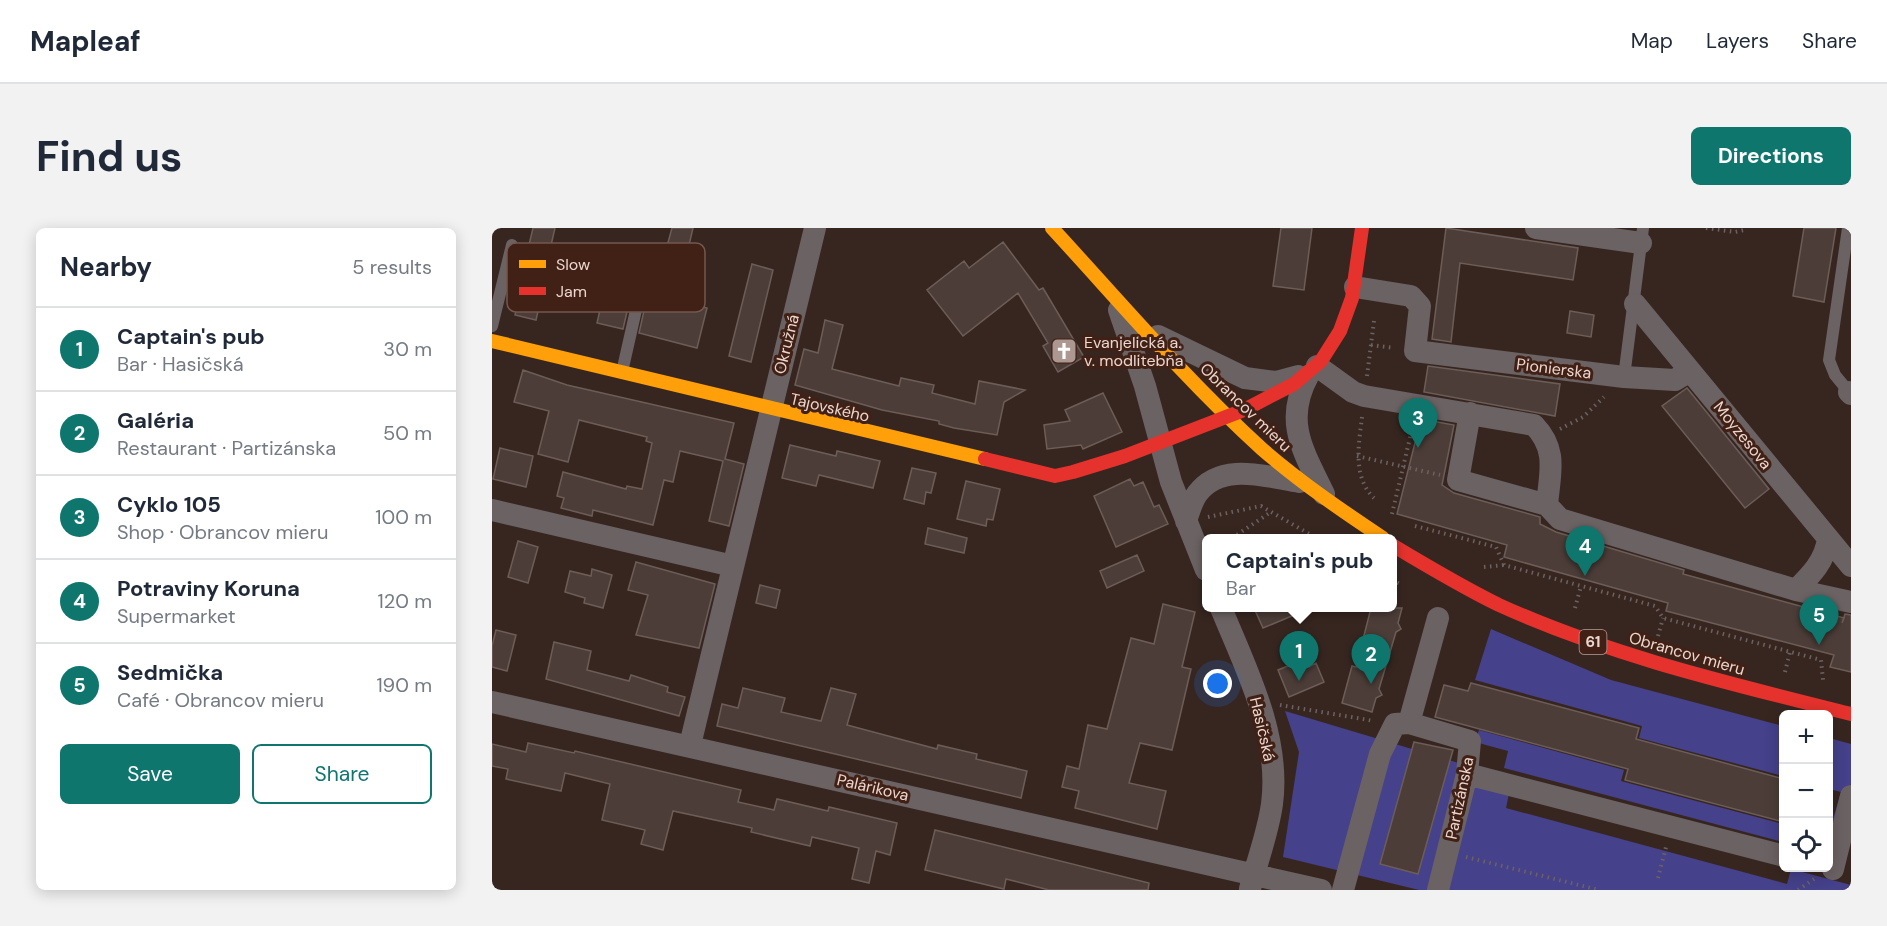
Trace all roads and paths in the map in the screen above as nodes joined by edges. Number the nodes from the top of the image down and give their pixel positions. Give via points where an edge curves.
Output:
1 (814, 228) edge
2 (1052, 228) edge
3 (1362, 228) edge
4 (1536, 228) edge
5 (1706, 228) edge
6 (1848, 228) edge
7 (1744, 230) dead end
8 (1642, 236) edge
9 (507, 265) edge
10 (1355, 287) junction
11 (1379, 290) junction
12 (1112, 293) junction
13 (1635, 304) junction
14 (636, 312) edge
15 (492, 326) edge
16 (1145, 328) junction
17 (492, 341) edge
18 (1314, 369) junction
19 (1690, 371) junction
20 (622, 373) junction
21 (1624, 377) junction
22 (1850, 393) edge
23 (1364, 396) junction
24 (1418, 404) junction
25 (770, 409) junction
26 (1470, 413) junction
27 (1229, 417) junction
28 (1546, 437) junction
29 (1159, 443) junction
30 (1357, 456) junction
31 (1404, 466) junction
32 (1435, 474) dead end
33 (1304, 483) junction
34 (1375, 499) dead end
35 (1327, 501) junction
36 (1547, 505) junction
37 (1383, 507) dead end
38 (492, 510) edge
39 (1271, 512) junction
40 (1391, 514) junction
41 (1398, 519) dead end
42 (1186, 521) junction
43 (1210, 528) dead end
44 (1238, 534) edge
45 (1309, 534) edge
46 (1377, 534) edge
47 (1425, 537) dead end
48 (1828, 539) junction
49 (1397, 547) edge
50 (1202, 560) edge
51 (1504, 564) junction
52 (733, 566) junction
53 (1851, 566) edge
54 (1486, 573) dead end
55 (1581, 586) junction
56 (1796, 590) junction
57 (1851, 602) edge
58 (1564, 604) dead end
59 (1575, 608) junction
60 (1223, 612) edge
61 (1584, 612) dead end
62 (1438, 618) dead end
63 (1663, 618) junction
64 (1647, 633) dead end
65 (1658, 636) junction
66 (1670, 639) dead end
67 (1790, 652) junction
68 (1773, 669) dead end
69 (1785, 672) junction
70 (1794, 675) dead end
71 (1814, 680) dead end
72 (1823, 683) junction
73 (1833, 685) dead end
74 (492, 702) edge
75 (1274, 704) dead end
76 (1851, 714) edge
77 (1402, 724) junction
78 (690, 745) junction
79 (1467, 774) junction
80 (1851, 796) edge
81 (1671, 827) junction
82 (1447, 852) junction
83 (1779, 855) edge
84 (1837, 870) edge
85 (1658, 878) dead end
86 (1252, 883) edge
87 (1321, 890) edge
88 (1343, 890) edge
89 (1438, 890) edge
90 (1599, 890) edge

1 - 25 street, Okružná
2 - 12 street, Obrancov mieru
3 - 10 street
4 - 8 street
5 - 7 path
6 - 22 lane via 1829,360
8 - 13 lane
9 - 15 lane
10 - 11 street
10 - 18 street via 1344,324
11 - 21 street, Pionierska via 1411,296 1420,306 1415,351
11 - 23 path
12 - 16 street, Obrancov mieru
12 - 29 street via 1145,386
13 - 19 street, Moyzesova
13 - 21 lane
14 - 20 lane
16 - 18 street via 1245,378 1276,382
16 - 27 street, Obrancov mieru
17 - 20 street, Tajovského
18 - 23 street
18 - 27 street via 1266,400
18 - 35 street via 1299,393 1295,418 1301,445
19 - 21 street, Pionierska via 1675,380
19 - 48 street, Moyzesova
20 - 25 street, Tajovského
21 - 28 path via 1583,417
23 - 24 street
23 - 30 path
24 - 26 street
24 - 31 path
25 - 29 street, Tajovského via 1055,476 1089,470
25 - 52 street, Okružná
26 - 28 street via 1534,424
26 - 36 street via 1458,480
27 - 29 street, Tajovského
27 - 33 street, Obrancov mieru
28 - 36 street via 1551,449
29 - 42 street
30 - 31 path
30 - 34 path via 1367,492
31 - 32 path
31 - 40 path
33 - 35 street, Obrancov mieru
33 - 42 street via 1228,474 1211,480 1196,494
35 - 46 street, Obrancov mieru
36 - 56 street via 1560,519
37 - 40 path
38 - 52 street
39 - 43 path via 1261,506 1206,518
39 - 44 path
39 - 45 path
40 - 41 path
42 - 50 street
47 - 51 path via 1405,524 1496,547
48 - 53 street, Moyzesova
48 - 56 street via 1815,570
49 - 76 street, Obrancov mieru / 61 via 1436,574 1534,621 1686,671
51 - 54 path via 1475,568
51 - 55 path
52 - 78 street, Okružná
55 - 59 path
55 - 63 path via 1655,606
56 - 57 street
58 - 59 path
59 - 61 path
60 - 86 street, Hasičská via 1260,705 1273,759 1272,804
62 - 77 street
63 - 65 path
63 - 67 path
64 - 65 path
65 - 66 path
67 - 69 path
67 - 72 path via 1821,660
68 - 69 path
69 - 70 path
71 - 72 path
72 - 73 path
74 - 78 street, Palárikova
75 - 77 path
77 - 79 street, Partizánska via 1470,741
77 - 88 street via 1380,754
78 - 86 street, Palárikova
79 - 81 street
79 - 82 street, Partizánska
80 - 84 street
81 - 83 street
81 - 85 path
82 - 89 street, Partizánska
82 - 90 path
86 - 87 street

